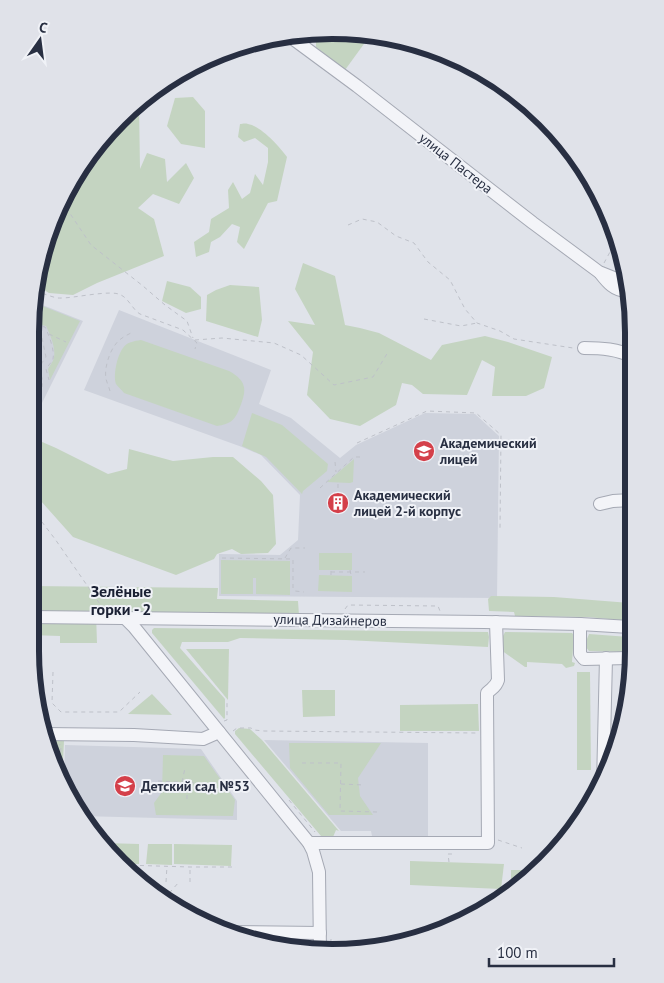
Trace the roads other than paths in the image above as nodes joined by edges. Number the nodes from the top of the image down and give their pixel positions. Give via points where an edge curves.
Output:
1 (296, 41) edge
2 (599, 272) junction
3 (621, 281) edge
4 (622, 290) edge
5 (584, 348) road end
6 (625, 353) edge
7 (625, 500) edge
8 (600, 504) dead end
9 (115, 612) junction
10 (39, 616) edge
11 (496, 622) junction
12 (580, 624) junction
13 (625, 627) edge
14 (606, 658) junction
15 (625, 658) edge
16 (221, 727) junction
17 (51, 734) edge
18 (604, 762) edge
19 (311, 847) junction
20 (251, 933) edge
21 (320, 934) junction
22 (320, 944) edge

1 - 2 street, улица Пастера
2 - 3 street, улица Пастера
2 - 4 street via 609,285
5 - 6 street
7 - 8 street
9 - 10 street, улица Дизайнеров
9 - 11 street, улица Дизайнеров
9 - 16 street via 134,627
11 - 12 street, улица Дизайнеров
11 - 19 street via 498,680 487,693 488,843
12 - 13 street, улица Дизайнеров
12 - 14 street via 580,654 584,658
14 - 15 street
14 - 18 street
16 - 17 street via 203,739
16 - 19 street
19 - 21 street via 319,872
20 - 21 street
21 - 22 street

